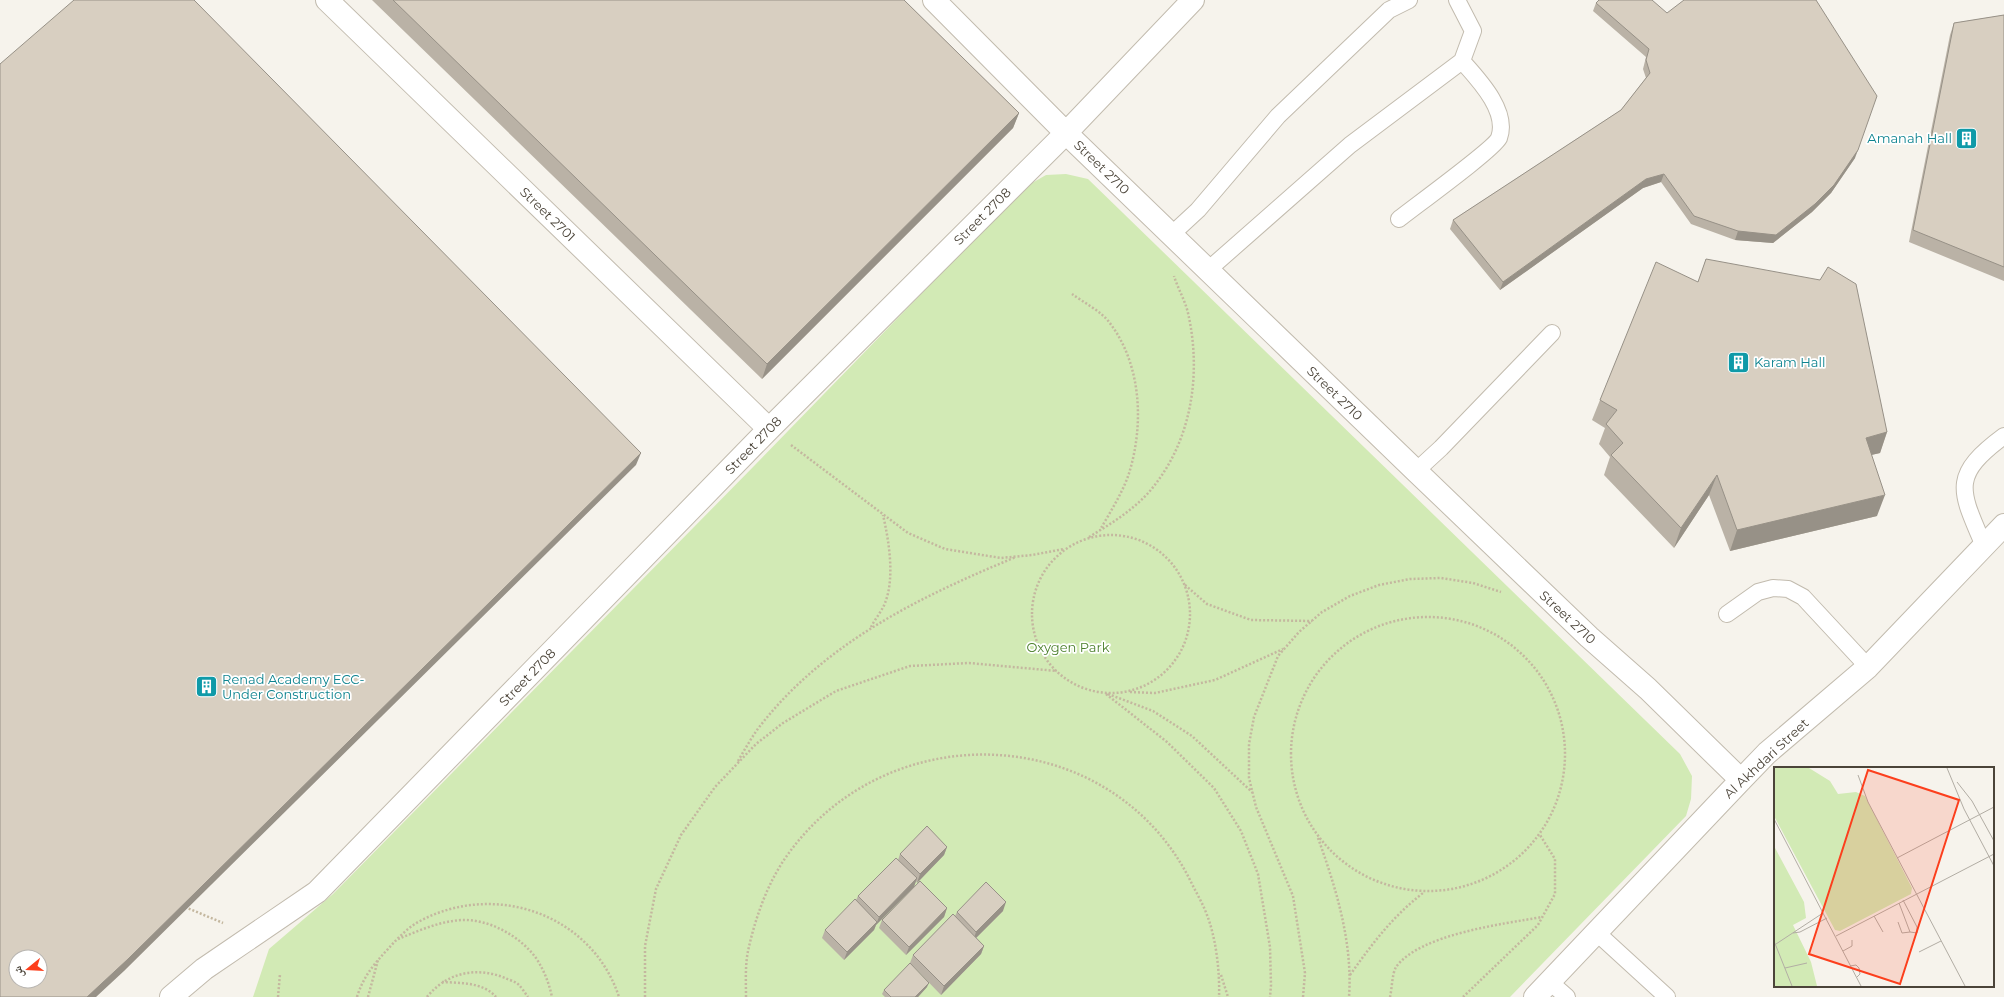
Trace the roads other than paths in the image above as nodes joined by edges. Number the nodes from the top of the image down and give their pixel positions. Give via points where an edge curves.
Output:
1 (327, 0) edge
2 (934, 0) edge
3 (1193, 0) edge
4 (1409, 0) edge
5 (1457, 0) edge
6 (1462, 61) junction
7 (1066, 132) junction
8 (1399, 219) dead end
9 (1171, 235) junction
10 (1208, 270) junction
11 (1552, 333) dead end
12 (769, 429) junction
13 (2004, 436) edge
14 (1416, 472) junction
15 (2004, 526) edge
16 (1984, 546) junction
17 (1727, 614) dead end
18 (1868, 667) junction
19 (1741, 780) junction
20 (1596, 932) junction
21 (1543, 990) edge
22 (171, 997) edge
23 (1567, 997) edge
24 (1667, 997) edge

1 - 12 street, Street 2701
2 - 7 street, Street 2710
3 - 7 street, Street 2708
4 - 9 lane via 1389,10 1278,116 1198,210
5 - 6 lane via 1473,32
6 - 8 lane via 1485,87 1498,112 1501,124 1499,139
6 - 10 lane via 1350,145
7 - 9 street, Street 2710
7 - 12 street, Street 2708
9 - 10 street, Street 2710
10 - 14 street, Street 2710
11 - 14 lane
12 - 22 street, Street 2708 via 316,892 204,969
13 - 16 lane via 1985,450 1968,472 1964,488 1966,504
14 - 19 street, Street 2710
15 - 16 street, Al Akhdari Street
16 - 18 street, Al Akhdari Street
17 - 18 lane via 1758,592 1774,588 1788,589 1803,597
18 - 19 street, Al Akhdari Street via 1768,753
19 - 20 street, Al Akhdari Street
20 - 21 street, Al Akhdari Street
20 - 24 lane
21 - 23 lane

